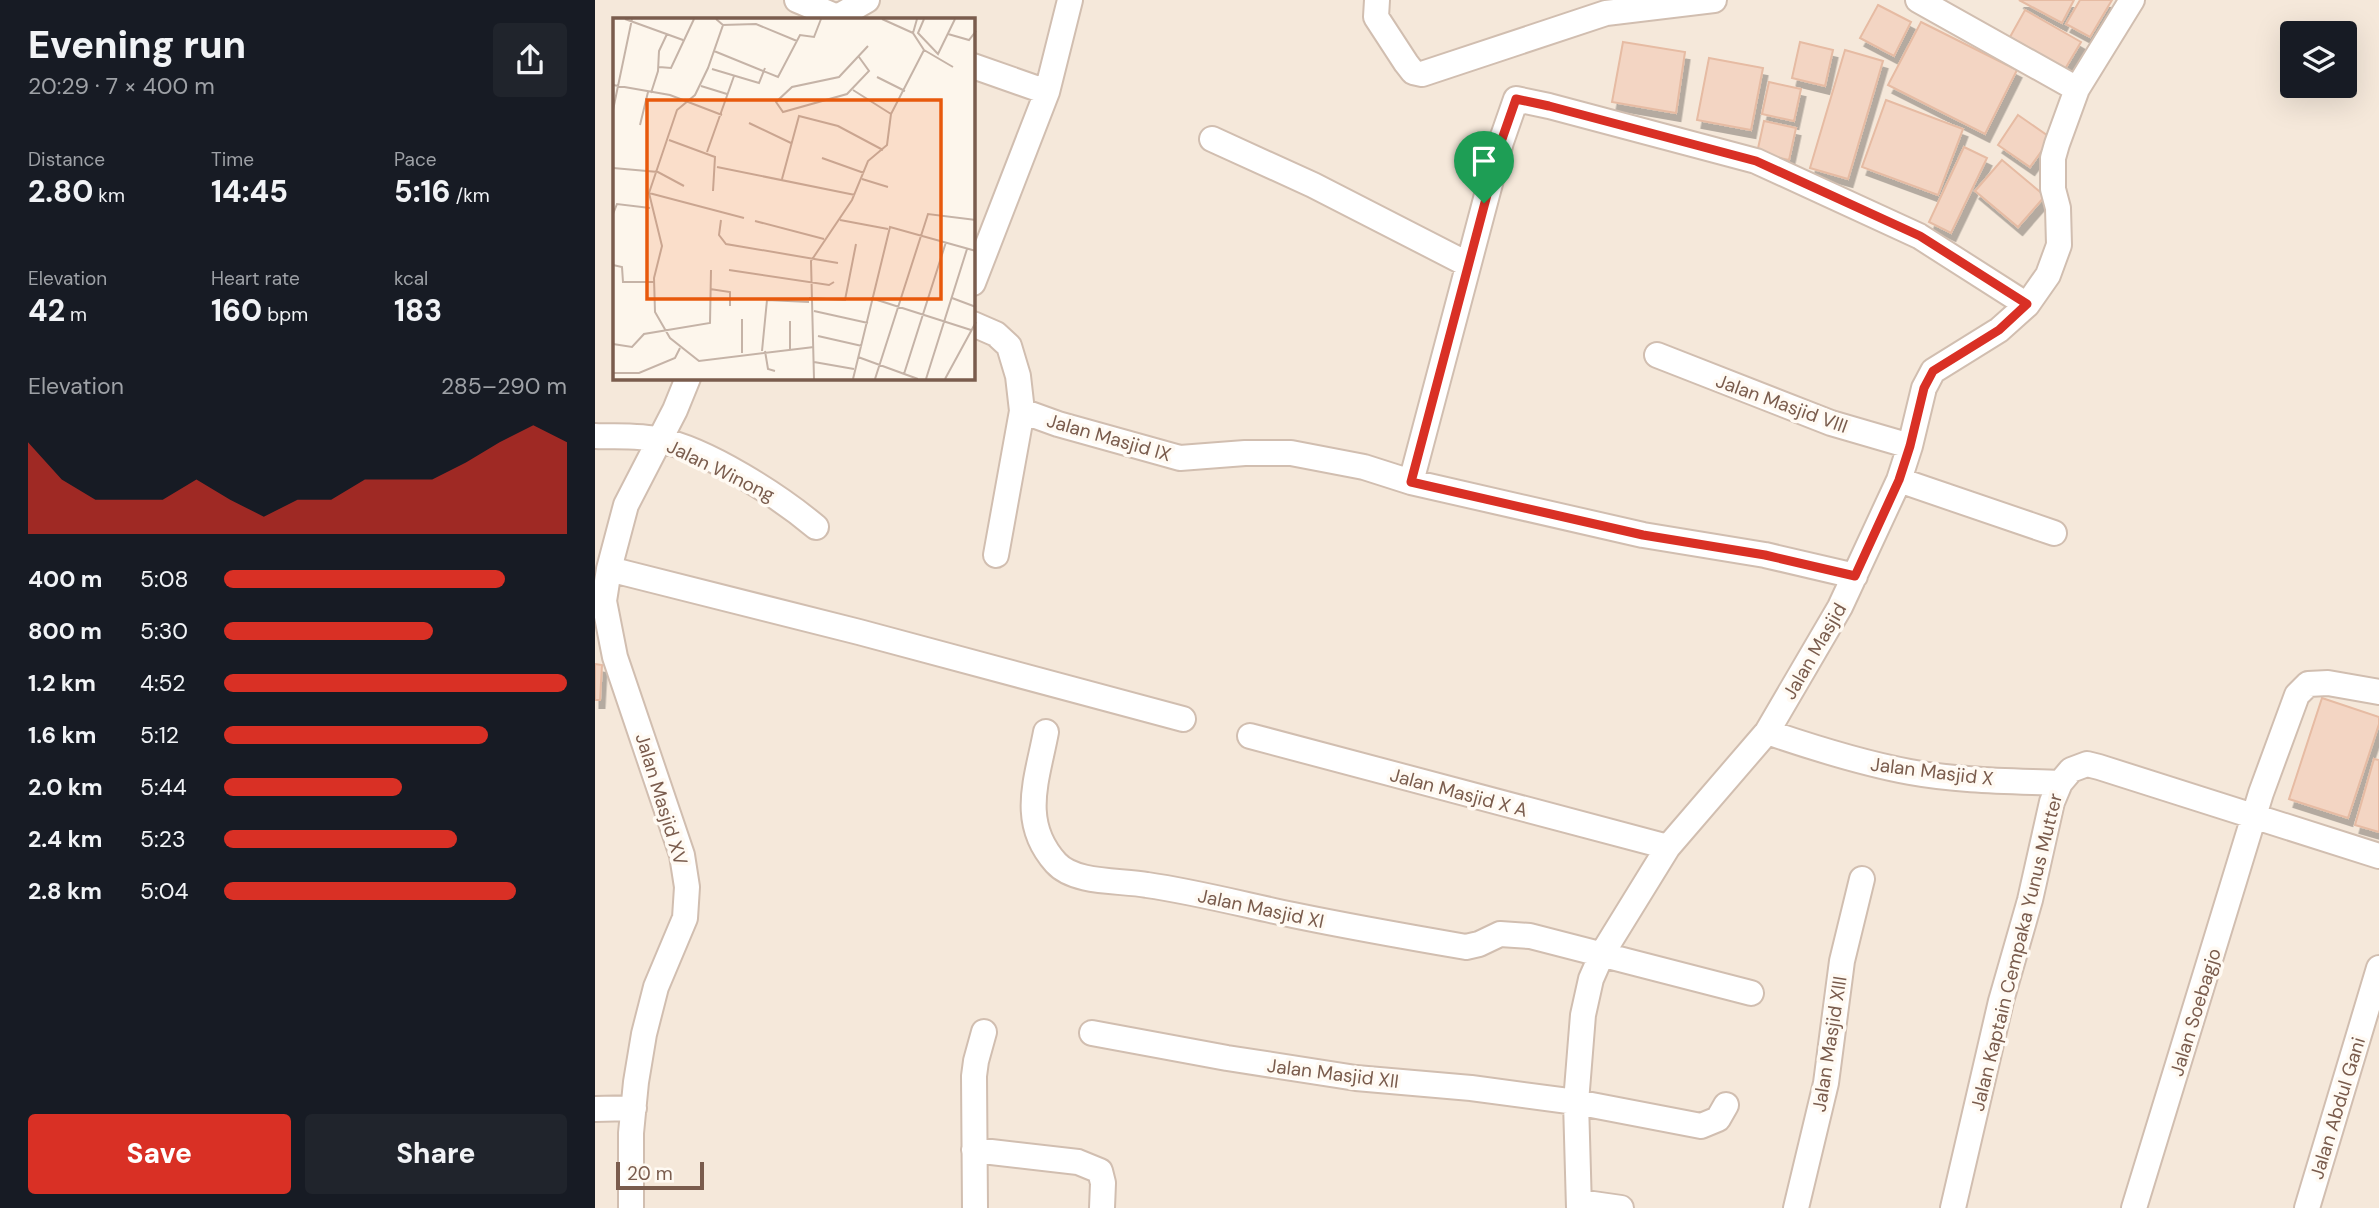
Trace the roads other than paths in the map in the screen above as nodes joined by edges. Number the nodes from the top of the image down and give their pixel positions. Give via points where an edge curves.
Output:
1 (797, 0) edge
2 (867, 0) edge
3 (1070, 0) edge
4 (1377, 0) edge
5 (1714, 0) edge
6 (1918, 0) edge
7 (2133, 0) edge
8 (1604, 6) edge
9 (836, 18) edge
10 (840, 18) edge
11 (975, 67) edge
12 (2077, 89) junction
13 (1047, 92) junction
14 (1212, 139) dead end
15 (1467, 264) junction
16 (975, 278) edge
17 (2027, 304) junction
18 (975, 325) edge
19 (1657, 355) dead end
20 (687, 380) edge
21 (1022, 411) junction
22 (595, 436) edge
23 (660, 440) junction
24 (1910, 446) junction
25 (1899, 480) junction
26 (1411, 482) junction
27 (816, 527) dead end
28 (2054, 533) dead end
29 (996, 555) dead end
30 (609, 569) junction
31 (1855, 576) junction
32 (605, 657) edge
33 (2379, 692) edge
34 (1183, 719) dead end
35 (1046, 732) dead end
36 (1767, 732) junction
37 (1250, 736) dead end
38 (2060, 783) junction
39 (2255, 815) junction
40 (1668, 847) junction
41 (2379, 856) edge
42 (1862, 879) dead end
43 (1602, 954) junction
44 (2379, 968) edge
45 (1751, 993) dead end
46 (984, 1032) dead end
47 (1092, 1034) dead end
48 (1576, 1102) junction
49 (1726, 1105) dead end
50 (634, 1108) junction
51 (595, 1109) edge
52 (974, 1150) junction
53 (1579, 1205) edge
54 (1959, 1206) edge
55 (631, 1208) edge
56 (975, 1208) edge
57 (1102, 1208) edge
58 (1621, 1208) edge
59 (1796, 1208) edge
60 (2134, 1208) edge
61 (2307, 1208) edge

1 - 9 street
2 - 10 street
3 - 13 street
4 - 8 street via 1376,17 1413,72 1422,74
5 - 8 street
6 - 12 street
7 - 12 street, Jalan Masjid
11 - 13 street
12 - 17 street, Jalan Masjid via 2053,158 2059,245 2048,275
13 - 16 street
14 - 15 street
15 - 17 street via 1516,99 1756,161 1920,236
15 - 26 street
17 - 24 street, Jalan Masjid via 1999,330 1933,371 1924,388
18 - 21 street via 1009,346
19 - 24 street, Jalan Masjid VIII via 1831,423
20 - 23 street, Jalan Winong
21 - 26 street, Jalan Masjid IX via 1180,458 1291,453 1364,467
21 - 29 street
22 - 23 street, Jalan Winong
23 - 27 street, Jalan Winong via 734,472 789,504
23 - 30 street, Jalan Masjid XV via 626,505
24 - 25 street, Jalan Masjid
25 - 28 street
25 - 31 street, Jalan Masjid
26 - 31 street, Jalan Masjid IX via 1643,535 1765,555
30 - 32 street, Jalan Masjid XV via 604,601
30 - 34 street
31 - 36 street, Jalan Masjid
32 - 50 street, Jalan Masjid XV via 682,856 687,887 685,918 656,987 644,1034
33 - 39 street, Jalan Soebagjo via 2308,684 2297,695
35 - 43 street, Jalan Masjid XI via 1033,822 1056,863 1071,874 1466,947 1507,934
36 - 38 street, Jalan Masjid X via 1863,763 1913,773
36 - 40 street, Jalan Masjid
37 - 40 street, Jalan Masjid X A
38 - 39 street, Jalan Kaptain Cempaka Yunus Mutter via 2071,770 2087,764
38 - 54 street, Jalan Kaptain Cempaka Yunus Mutter via 2001,1001
39 - 41 street, Jalan Kaptain Cempaka Yunus Mutter
39 - 60 street, Jalan Soebagjo
40 - 43 street, Jalan Masjid
42 - 59 street, Jalan Masjid XIII via 1842,961 1826,1083
43 - 45 street, Jalan Masjid XI
43 - 48 street, Jalan Masjid via 1583,1016
44 - 61 street, Jalan Abdul Gani
46 - 52 street via 975,1061
47 - 48 street, Jalan Masjid XII via 1356,1078
48 - 49 street, Jalan Masjid XII via 1700,1126 1718,1119
48 - 53 street, Jalan Masjid
50 - 51 street
50 - 55 street, Jalan Masjid XV
52 - 56 street
52 - 57 street via 1090,1166 1100,1171
53 - 58 street

